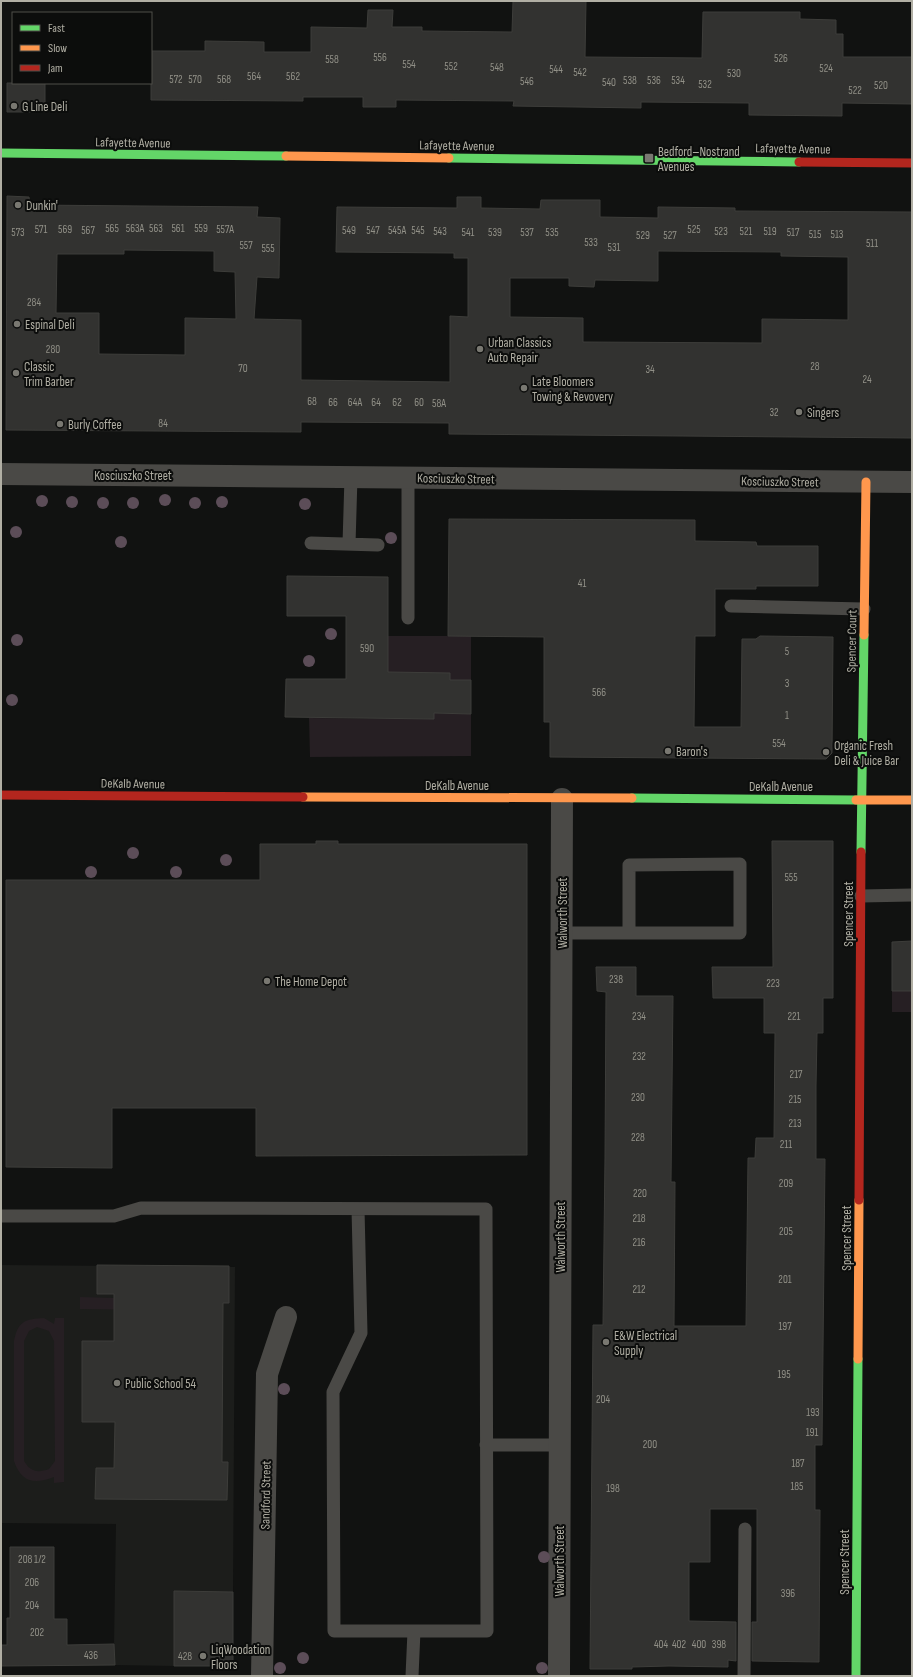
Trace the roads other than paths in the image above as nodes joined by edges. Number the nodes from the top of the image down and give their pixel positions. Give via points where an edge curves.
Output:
1 (1, 154) edge
2 (912, 163) edge
3 (1, 474) edge
4 (351, 477) junction
5 (408, 478) junction
6 (866, 482) junction
7 (912, 482) edge
8 (312, 543) dead end
9 (349, 544) junction
10 (378, 546) dead end
11 (731, 606) dead end
12 (864, 609) junction
13 (408, 618) dead end
14 (1, 795) edge
15 (562, 798) junction
16 (861, 800) junction
17 (912, 800) edge
18 (912, 895) edge
19 (861, 896) junction
20 (561, 933) junction
21 (629, 933) junction
22 (358, 1209) junction
23 (1, 1216) edge
24 (286, 1317) dead end
25 (486, 1445) junction
26 (560, 1445) junction
27 (745, 1529) dead end
28 (414, 1631) junction
29 (262, 1676) edge
30 (412, 1676) edge
31 (559, 1676) edge
32 (744, 1676) edge
33 (856, 1676) edge

1 - 2 main road, Lafayette Avenue
3 - 4 street, Kosciuszko Street
4 - 5 street, Kosciuszko Street
4 - 9 lane
5 - 6 street, Kosciuszko Street
5 - 13 lane
6 - 7 street, Kosciuszko Street
6 - 12 main road, Spencer Court
8 - 9 lane
9 - 10 lane
11 - 12 lane
12 - 16 main road, Spencer Court
14 - 15 main road, DeKalb Avenue
15 - 16 main road, DeKalb Avenue
15 - 20 street, Walworth Street
16 - 17 main road, DeKalb Avenue
16 - 19 main road, Spencer Street
18 - 19 lane
19 - 33 main road, Spencer Street
20 - 21 lane
20 - 26 street, Walworth Street
21 - 21 lane via 740,933 740,864 629,865
22 - 23 lane via 141,1208 114,1216
22 - 25 lane via 486,1209
22 - 28 lane via 361,1333 333,1392 334,1631
24 - 29 street, Sandford Street via 267,1374
25 - 26 lane
25 - 28 lane via 487,1631
26 - 31 street, Walworth Street
27 - 32 lane
28 - 30 lane

